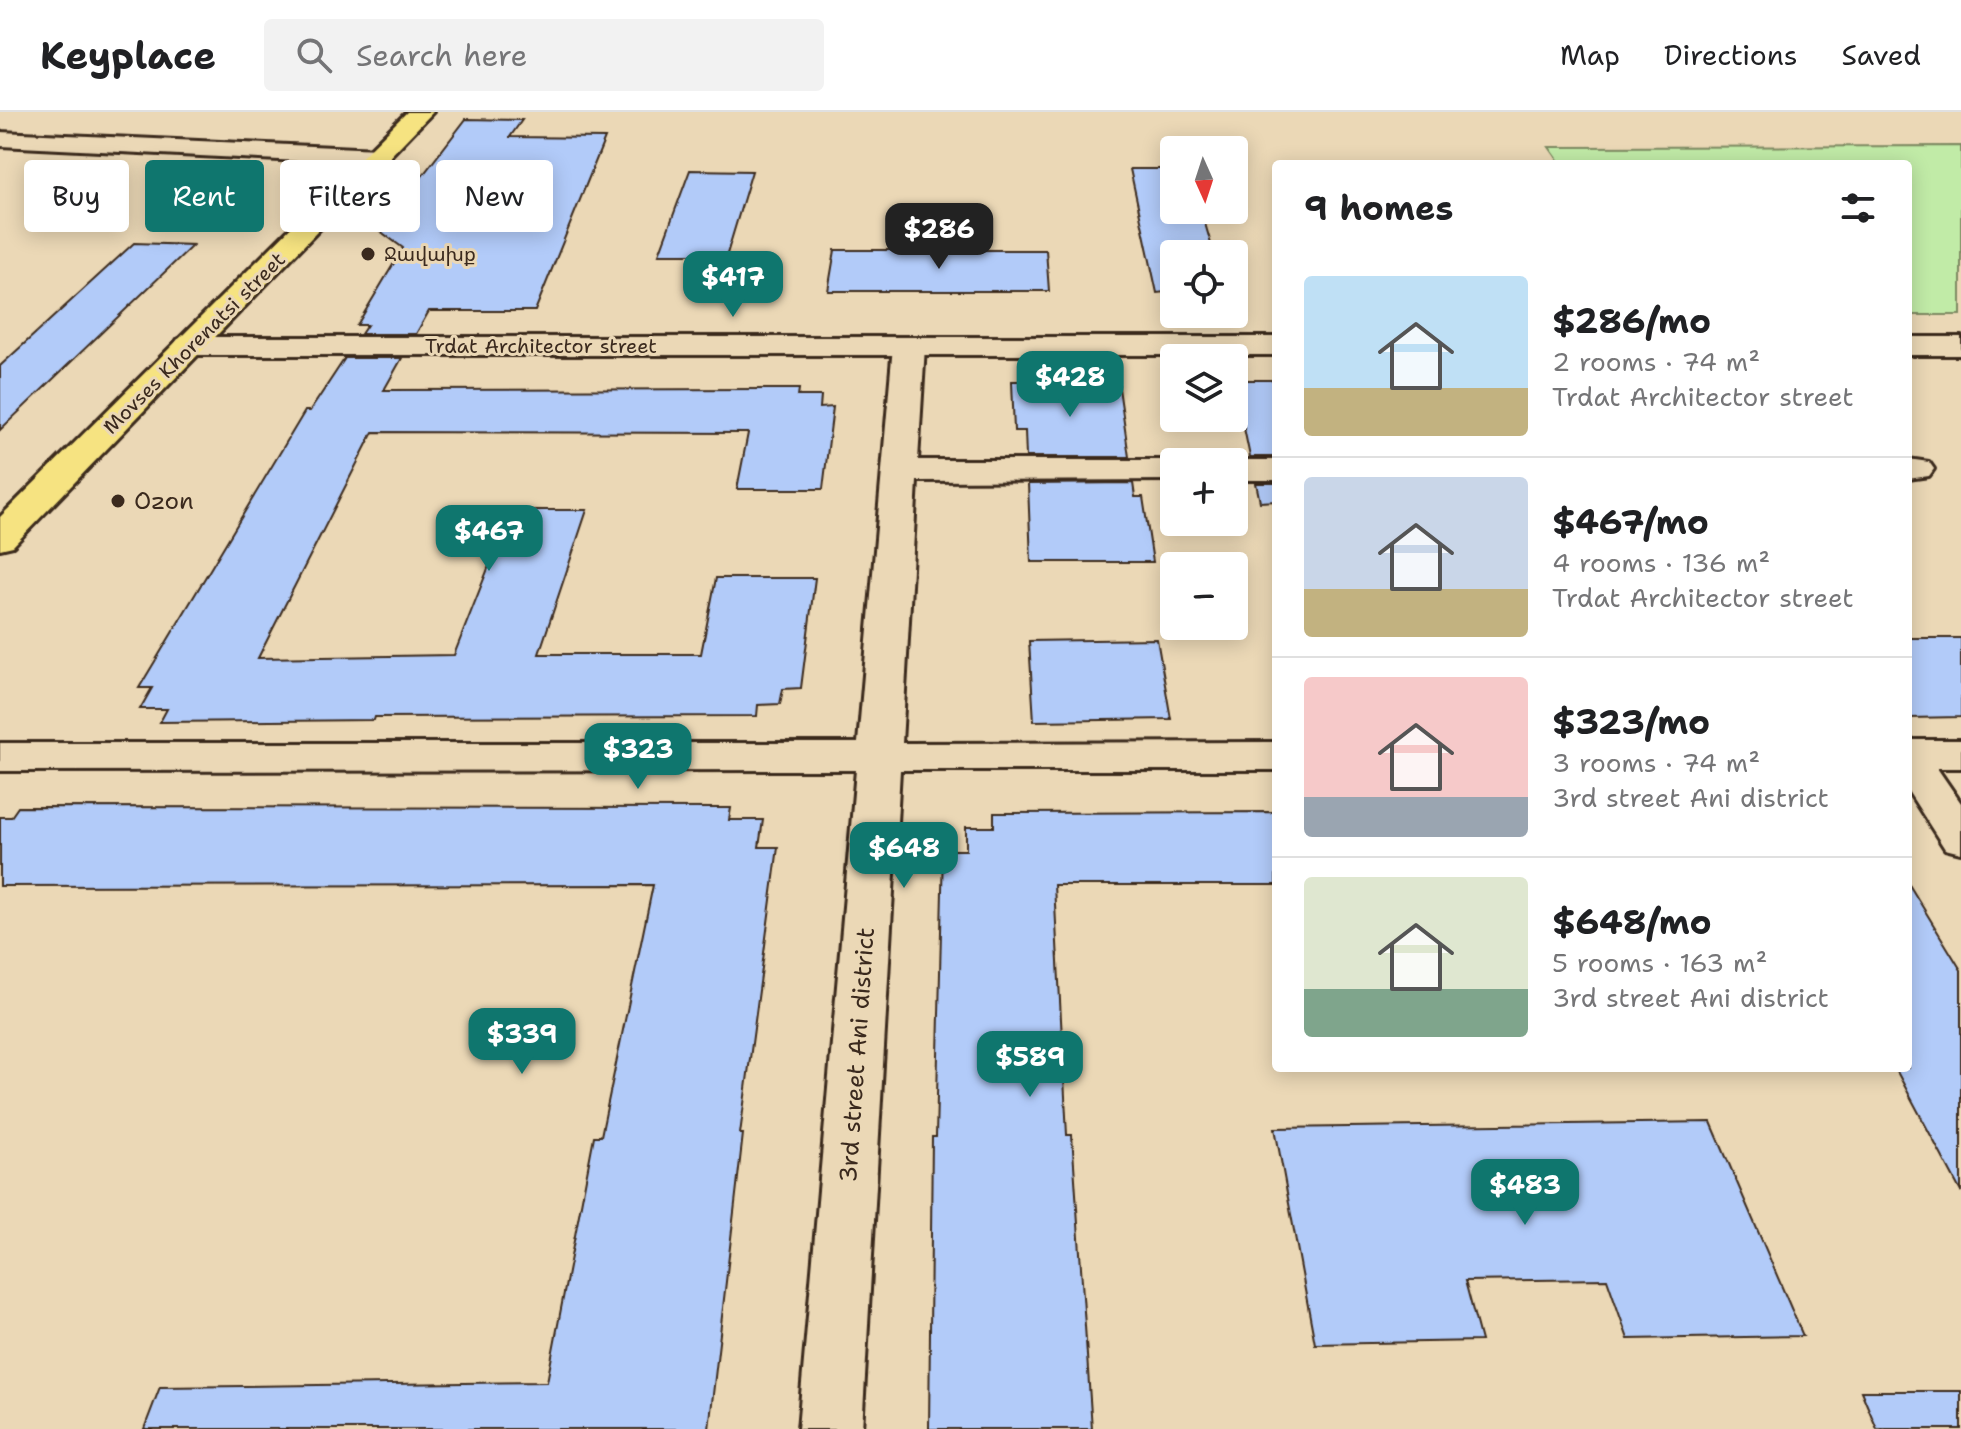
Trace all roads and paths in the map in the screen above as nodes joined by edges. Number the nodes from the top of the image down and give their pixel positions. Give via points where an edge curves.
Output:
1 (421, 112) edge
2 (0, 139) edge
3 (378, 157) junction
4 (189, 346) junction
5 (909, 346) junction
6 (1272, 346) edge
7 (1912, 346) edge
8 (1961, 346) edge
9 (1160, 470) edge
10 (1248, 470) edge
11 (1272, 470) edge
12 (899, 471) junction
13 (0, 538) edge
14 (1961, 754) edge
15 (1912, 755) edge
16 (1272, 756) edge
17 (0, 757) edge
18 (877, 758) junction
19 (1912, 761) edge
20 (1961, 838) edge
21 (830, 1429) edge

1 - 3 highway, Movses Khorenatsi street
2 - 3 street
3 - 4 highway, Movses Khorenatsi street
4 - 5 street, Trdat Architector street
4 - 13 highway, Movses Khorenatsi street
5 - 6 street, Trdat Architector street
5 - 12 street, 3rd street Ani district
7 - 8 street
9 - 12 street
10 - 11 street
12 - 18 street, 3rd street Ani district
14 - 15 street
16 - 18 street
17 - 18 street
18 - 21 street, 3rd street Ani district
19 - 20 street

